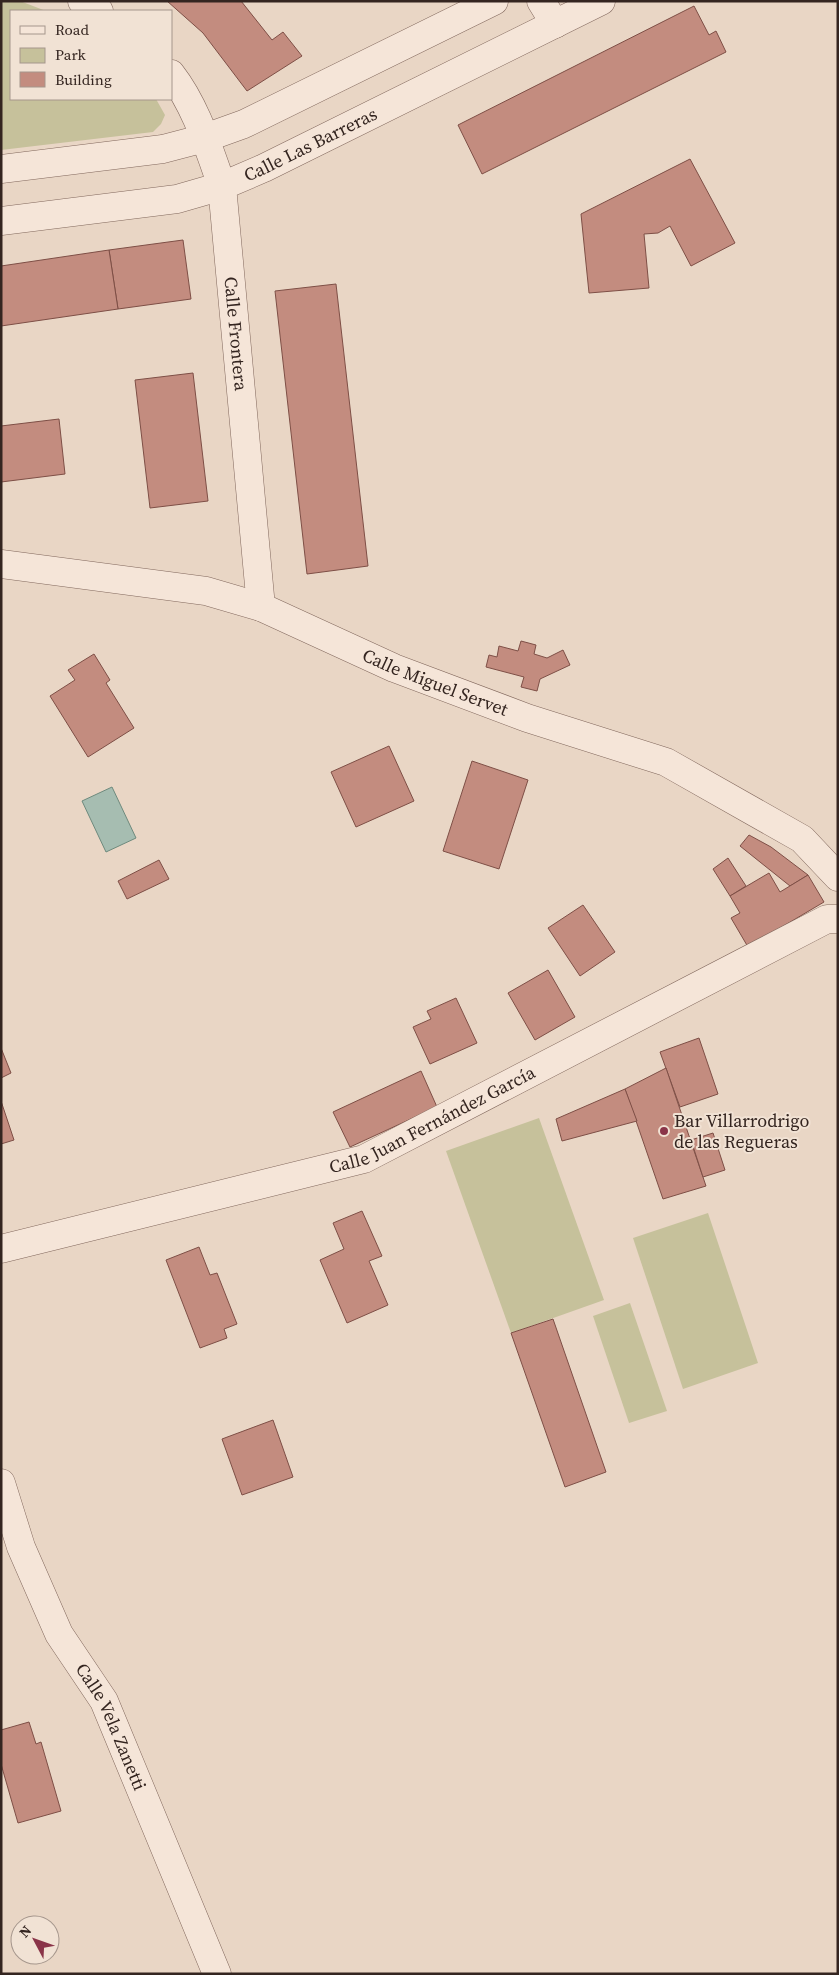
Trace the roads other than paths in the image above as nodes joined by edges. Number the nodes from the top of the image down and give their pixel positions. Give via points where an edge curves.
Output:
1 (82, 1) edge
2 (494, 1) edge
3 (541, 1) edge
4 (601, 1) edge
5 (97, 10) edge
6 (555, 24) junction
7 (172, 75) edge
8 (205, 138) junction
9 (1, 169) edge
10 (222, 186) junction
11 (1, 221) edge
12 (1, 564) edge
13 (261, 607) junction
14 (838, 877) edge
15 (838, 919) edge
16 (1, 1249) edge
17 (1, 1483) edge
18 (217, 1974) edge

1 - 5 street
2 - 8 street via 244,124
3 - 6 street
4 - 6 street, Calle Las Barreras
6 - 10 street, Calle Las Barreras
7 - 8 street, Calle Frontera via 185,92
8 - 9 street via 163,149
8 - 10 street, Calle Frontera
10 - 11 street, Calle Las Barreras via 177,199
10 - 13 street, Calle Frontera
12 - 13 street, Calle Miguel Servet via 206,591
13 - 14 street, Calle Miguel Servet via 394,668 527,718 666,762 802,839
15 - 16 street, Calle Juan Fernández García via 827,919 364,1159
17 - 18 street, Calle Vela Zanetti via 22,1547 59,1634 104,1701

